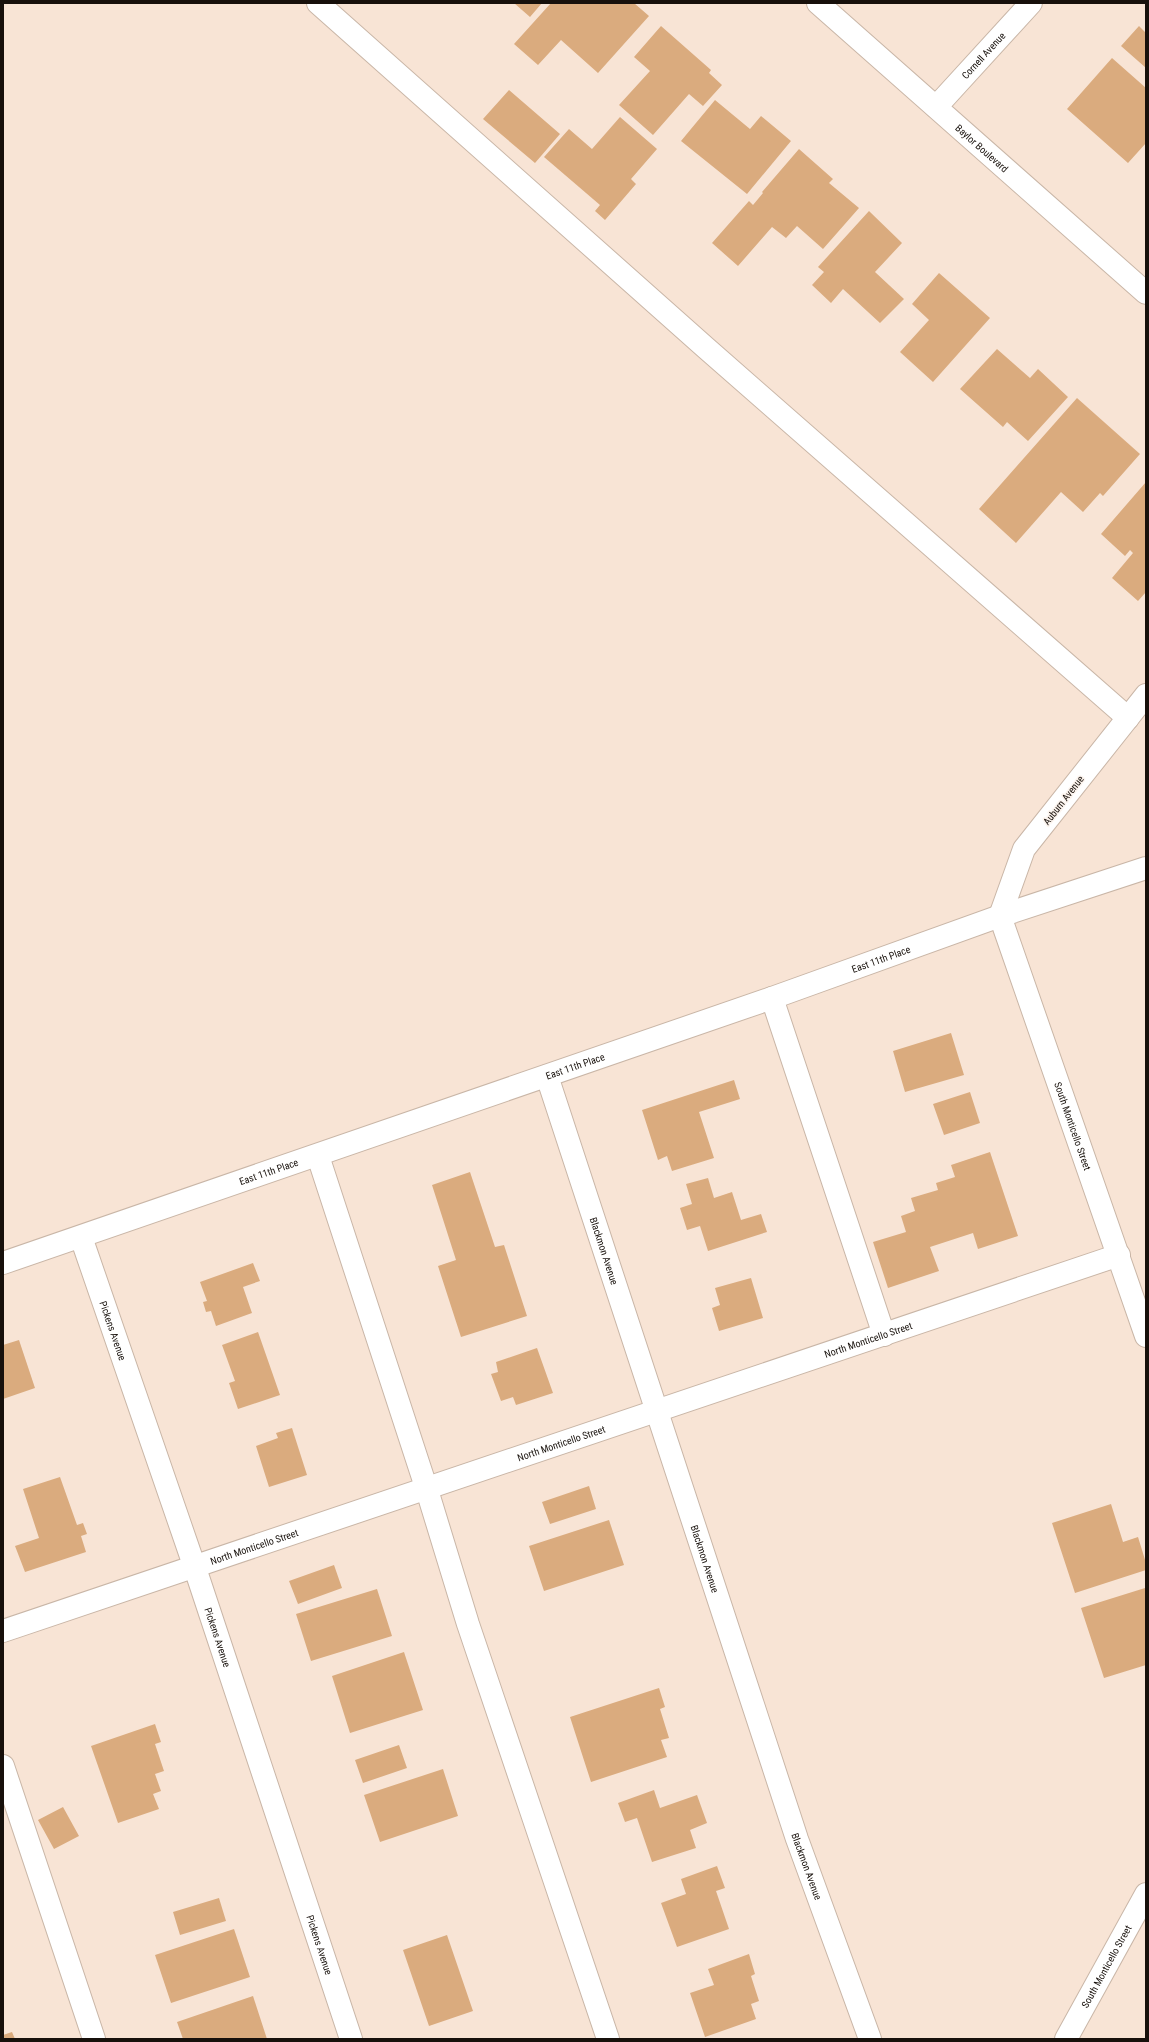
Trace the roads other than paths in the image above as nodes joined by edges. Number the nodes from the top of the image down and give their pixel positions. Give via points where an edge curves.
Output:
1 (318, 3) edge
2 (818, 3) edge
3 (1031, 3) edge
4 (936, 107) junction
5 (1143, 285) edge
6 (1146, 695) edge
7 (1128, 718) junction
8 (1146, 868) edge
9 (1000, 916) junction
10 (772, 998) junction
11 (547, 1076) junction
12 (318, 1156) junction
13 (81, 1237) junction
14 (1119, 1255) junction
15 (3, 1264) edge
16 (884, 1335) junction
17 (1146, 1336) edge
18 (657, 1412) junction
19 (427, 1490) junction
20 (195, 1568) junction
21 (3, 1631) edge
22 (3, 1766) edge
23 (1146, 1894) edge
24 (94, 2039) edge
25 (351, 2039) edge
26 (608, 2039) edge
27 (870, 2039) edge
28 (1066, 2039) edge

1 - 7 street
2 - 4 street, Baylor Boulevard
3 - 4 street, Cornell Avenue
4 - 5 street, Baylor Boulevard
6 - 7 street, Auburn Avenue
7 - 9 street, Auburn Avenue via 1024,849
8 - 9 street, East 11th Place
9 - 10 street, East 11th Place
9 - 14 street, South Monticello Street
10 - 11 street, East 11th Place
10 - 16 street
11 - 12 street, East 11th Place
11 - 18 street, Blackmon Avenue
12 - 13 street, East 11th Place
12 - 19 street
13 - 15 street, East 11th Place
13 - 20 street, Pickens Avenue
14 - 16 street, North Monticello Street
14 - 17 street, South Monticello Street
16 - 18 street, North Monticello Street
18 - 19 street, North Monticello Street
18 - 27 street, Blackmon Avenue via 797,1839
19 - 20 street, North Monticello Street
19 - 26 street via 468,1624
20 - 21 street, North Monticello Street
20 - 25 street, Pickens Avenue
22 - 24 street
23 - 28 street, South Monticello Street

